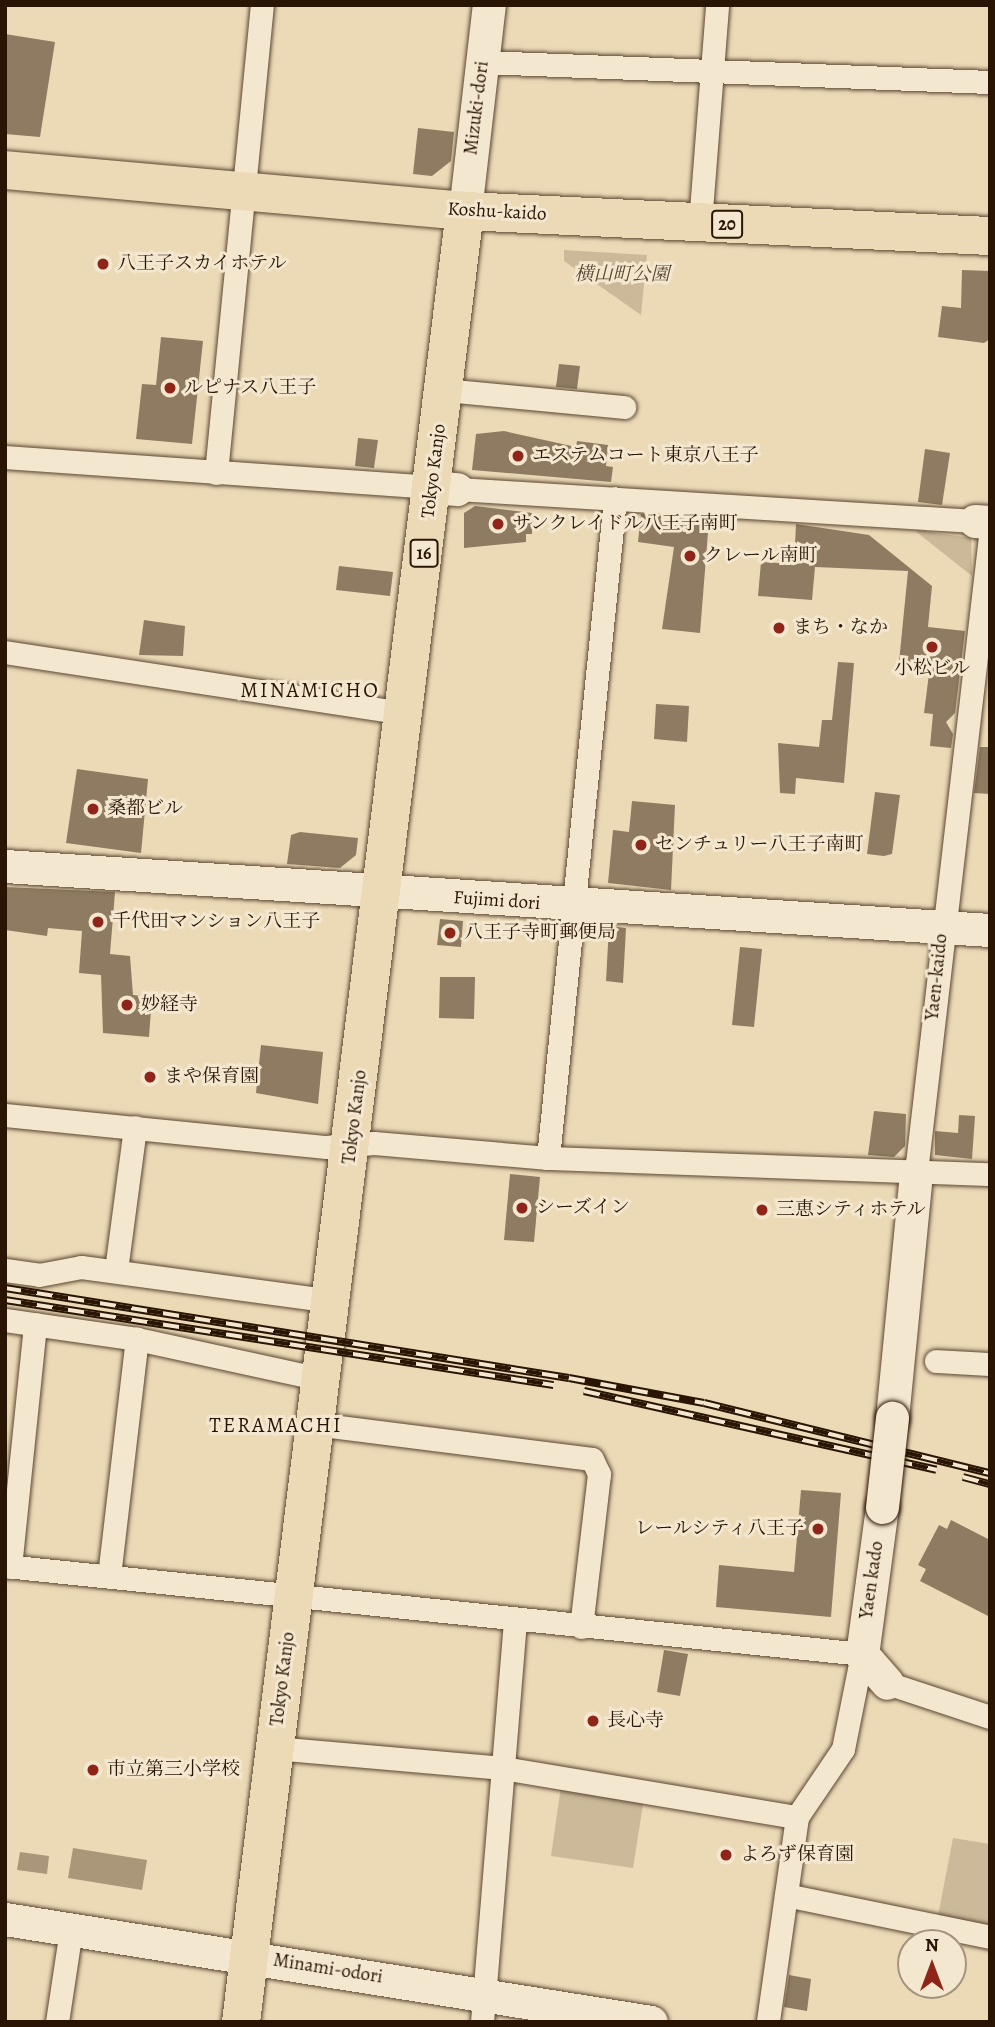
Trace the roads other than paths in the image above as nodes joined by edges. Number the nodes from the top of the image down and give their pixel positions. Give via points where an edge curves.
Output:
1 (262, 5) edge
2 (489, 5) edge
3 (717, 5) edge
4 (483, 62) junction
5 (711, 71) junction
6 (990, 82) edge
7 (5, 170) edge
8 (242, 191) junction
9 (465, 211) junction
10 (700, 223) junction
11 (990, 236) edge
12 (444, 390) junction
13 (624, 407) dead end
14 (5, 457) edge
15 (216, 473) junction
16 (445, 488) junction
17 (615, 498) junction
18 (985, 526) edge
19 (5, 652) edge
20 (393, 712) junction
21 (5, 866) edge
22 (383, 894) junction
23 (574, 906) junction
24 (942, 928) junction
25 (990, 930) edge
26 (5, 1115) edge
27 (135, 1127) junction
28 (351, 1142) junction
29 (548, 1158) junction
30 (916, 1172) junction
31 (990, 1174) edge
32 (5, 1270) edge
33 (116, 1270) junction
34 (331, 1301) junction
35 (5, 1320) edge
36 (35, 1324) junction
37 (137, 1339) junction
38 (936, 1361) dead end
39 (990, 1364) edge
40 (321, 1379) junction
41 (892, 1418) joint
42 (315, 1424) junction
43 (14, 1444) edge
44 (8, 1566) edge
45 (108, 1576) junction
46 (293, 1599) junction
47 (515, 1620) junction
48 (581, 1627) junction
49 (863, 1654) junction
50 (887, 1683) joint
51 (990, 1717) edge
52 (274, 1748) junction
53 (503, 1768) junction
54 (797, 1817) junction
55 (786, 1895) junction
56 (5, 1919) edge
57 (71, 1929) junction
58 (990, 1937) edge
59 (247, 1956) junction
60 (484, 2008) edge
61 (57, 2022) edge
62 (240, 2022) edge
63 (651, 2022) edge
64 (768, 2022) edge

1 - 8 street
2 - 4 street, Mizuki-dori
3 - 5 street
4 - 5 street
4 - 9 street, Mizuki-dori
5 - 6 street
5 - 10 street
7 - 8 highway, Koshu-kaido
8 - 9 highway, Koshu-kaido
8 - 15 street
9 - 10 highway, Koshu-kaido / 20
9 - 12 highway, Tokyo Kanjo / 16
10 - 11 highway, Koshu-kaido / 20
12 - 13 street
12 - 16 highway, Tokyo Kanjo / 16
14 - 15 street
15 - 16 street
16 - 17 street
16 - 20 highway, Tokyo Kanjo / 16
17 - 18 street
17 - 23 street
18 - 24 street, Yaen-kaido
19 - 20 street
20 - 22 highway, Tokyo Kanjo / 16
21 - 22 street, Fujimi dori
22 - 23 street, Fujimi dori
22 - 28 highway, Tokyo Kanjo / 16
23 - 24 street, Fujimi dori
23 - 29 street
24 - 25 street, Fujimi dori
24 - 30 street, Yaen-kaido
26 - 27 street
27 - 28 street via 326,1147
27 - 33 street
28 - 29 street
28 - 34 highway, Tokyo Kanjo / 16
29 - 30 street
30 - 31 street
30 - 41 street, Yaen-kaido
32 - 33 street via 38,1275 81,1267
33 - 34 street
34 - 40 highway, Tokyo Kanjo / 16
35 - 36 street
36 - 37 street
36 - 43 street
37 - 40 street
37 - 45 street
38 - 39 street
40 - 42 highway, Tokyo Kanjo / 16
41 - 49 street, Yaen kado, bridge
42 - 46 highway, Tokyo Kanjo / 16
42 - 48 street via 592,1459 599,1474
43 - 44 street
44 - 45 street
45 - 46 street
46 - 47 street
46 - 52 highway, Tokyo Kanjo / 16
47 - 48 street
47 - 53 street
48 - 49 street
49 - 50 street
49 - 54 street via 843,1749
50 - 51 street
52 - 53 street
52 - 59 highway, Tokyo Kanjo / 16
53 - 54 street
53 - 60 street
54 - 55 street
55 - 58 street
55 - 64 street
56 - 57 street, Minami-odori
57 - 59 street, Minami-odori
57 - 61 street
59 - 60 street, Minami-odori
59 - 62 highway, Tokyo Kanjo / 16
60 - 63 street, Minami-odori

